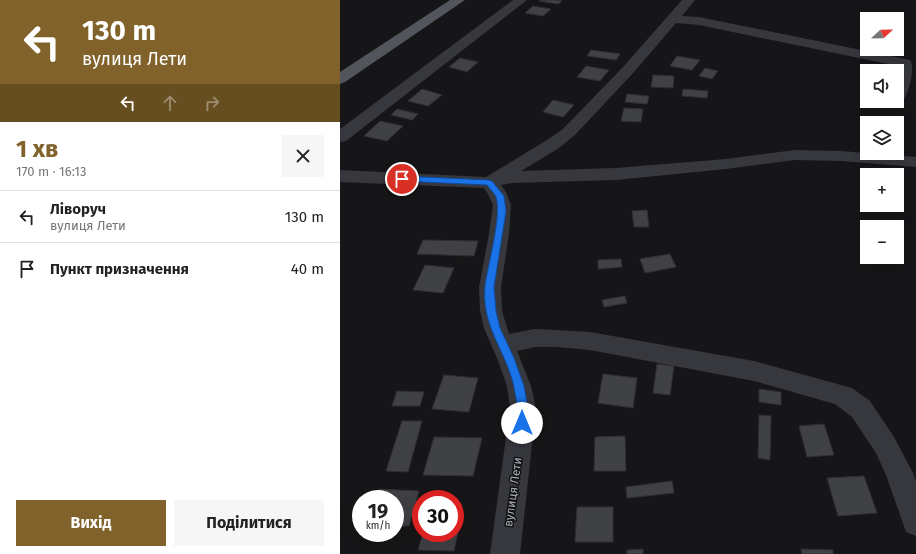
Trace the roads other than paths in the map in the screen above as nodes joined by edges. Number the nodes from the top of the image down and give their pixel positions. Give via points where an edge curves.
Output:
1 (459, 0) edge
2 (521, 0) edge
3 (690, 0) edge
4 (674, 19) junction
5 (904, 72) edge
6 (340, 79) edge
7 (340, 137) edge
8 (916, 162) edge
9 (340, 176) edge
10 (489, 183) junction
11 (503, 345) junction
12 (916, 522) edge
13 (505, 554) edge

1 - 6 main road
2 - 7 street
3 - 4 street
4 - 5 street via 699,21 905,63
4 - 10 street via 569,132
8 - 10 street via 795,155 629,173 512,176
9 - 10 street
10 - 11 street, вулиця Лети via 497,192 502,205 490,287 492,320
11 - 12 street via 535,338 590,341 761,373 843,396 861,409 885,445 899,473
11 - 13 street, вулиця Лети via 519,386 523,408

